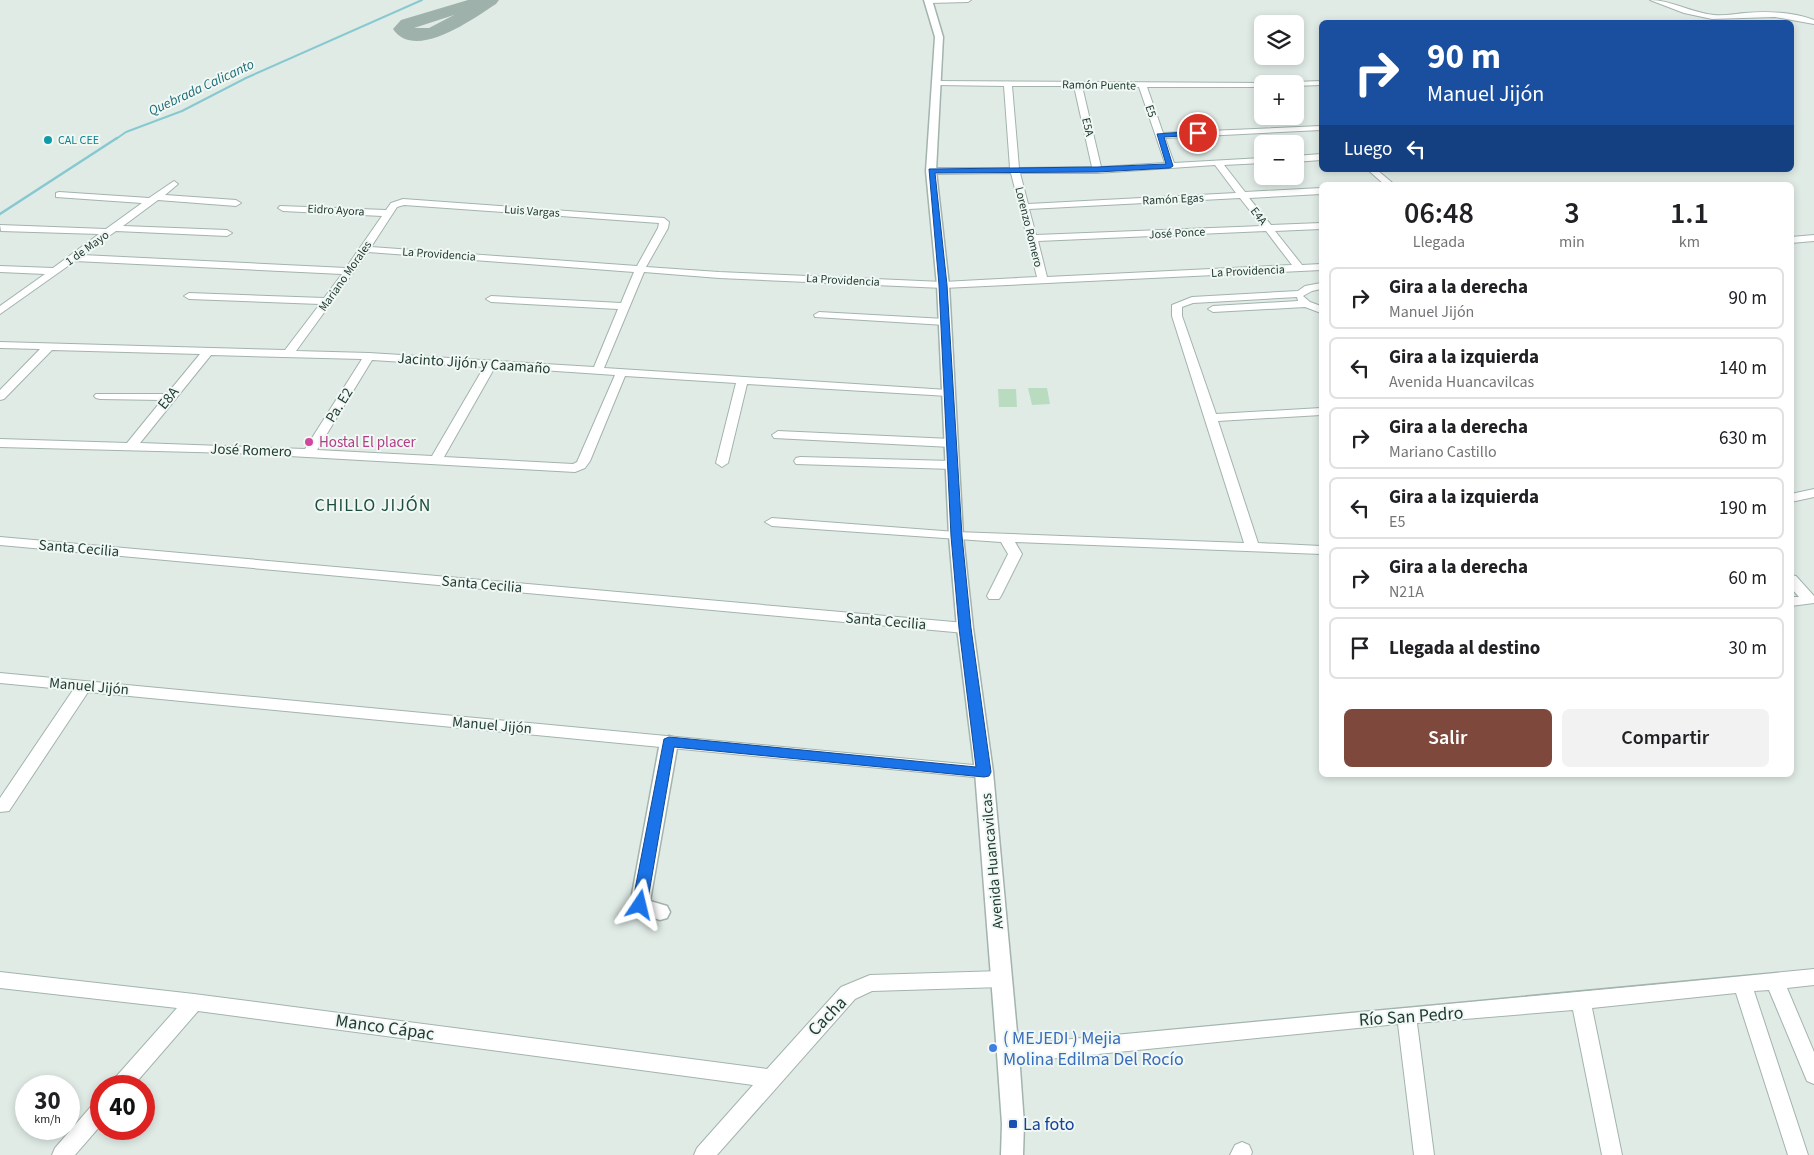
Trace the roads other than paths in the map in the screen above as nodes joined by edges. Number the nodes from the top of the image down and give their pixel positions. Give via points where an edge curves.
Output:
1 (929, 0) edge
2 (968, 0) edge
3 (1653, 0) edge
4 (1814, 22) edge
5 (936, 83) junction
6 (1319, 83) edge
7 (1008, 84) junction
8 (1304, 84) edge
9 (1078, 85) junction
10 (1254, 85) edge
11 (1143, 86) junction
12 (1317, 127) edge
13 (1160, 136) junction
14 (1319, 157) edge
15 (1304, 158) edge
16 (1254, 161) edge
17 (1218, 163) junction
18 (1170, 166) junction
19 (1097, 170) junction
20 (931, 171) junction
21 (1015, 171) junction
22 (1375, 172) edge
23 (1387, 182) edge
24 (174, 184) dead end
25 (1319, 191) edge
26 (59, 195) dead end
27 (1244, 196) junction
28 (154, 199) junction
29 (403, 202) joint
30 (236, 203) dead end
31 (1024, 206) junction
32 (283, 208) dead end
33 (388, 213) junction
34 (1319, 226) edge
35 (1, 228) dead end
36 (1269, 229) junction
37 (112, 230) junction
38 (227, 233) dead end
39 (1032, 238) junction
40 (1814, 238) edge
41 (1794, 240) edge
42 (365, 249) junction
43 (73, 258) junction
44 (1319, 267) edge
45 (0, 268) edge
46 (640, 269) junction
47 (1300, 269) junction
48 (56, 271) junction
49 (349, 271) junction
50 (1043, 281) junction
51 (943, 285) junction
52 (1319, 286) edge
53 (1300, 294) junction
54 (189, 296) dead end
55 (491, 299) dead end
56 (328, 301) junction
57 (1306, 304) junction
58 (625, 306) junction
59 (1319, 309) edge
60 (1178, 310) junction
61 (0, 311) edge
62 (819, 315) dead end
63 (945, 322) junction
64 (0, 346) edge
65 (50, 346) junction
66 (208, 350) junction
67 (290, 353) junction
68 (369, 356) junction
69 (492, 363) junction
70 (597, 372) junction
71 (621, 373) junction
72 (742, 380) junction
73 (948, 393) junction
74 (100, 396) dead end
75 (0, 397) edge
76 (168, 397) junction
77 (1319, 411) edge
78 (1211, 418) junction
79 (778, 435) dead end
80 (0, 443) edge
81 (951, 443) junction
82 (130, 447) junction
83 (308, 453) junction
84 (436, 460) junction
85 (800, 461) dead end
86 (722, 463) dead end
87 (952, 465) junction
88 (1814, 493) edge
89 (1794, 497) edge
90 (772, 522) dead end
91 (956, 536) junction
92 (1006, 538) junction
93 (0, 541) edge
94 (1252, 547) junction
95 (1319, 550) edge
96 (1794, 582) edge
97 (994, 596) dead end
98 (1794, 602) edge
99 (965, 628) junction
100 (0, 678) edge
101 (84, 686) junction
102 (669, 742) junction
103 (984, 772) junction
104 (3, 807) dead end
105 (660, 912) dead end
106 (1814, 976) edge
107 (1002, 979) junction
108 (0, 980) edge
109 (1775, 982) junction
110 (1742, 983) junction
111 (1581, 1001) junction
112 (194, 1002) junction
113 (1406, 1016) junction
114 (1008, 1054) junction
115 (1814, 1074) edge
116 (131, 1075) edge
117 (770, 1078) junction
118 (90, 1123) edge
119 (62, 1155) edge
120 (704, 1155) edge
121 (1012, 1155) edge
122 (1424, 1155) edge
123 (1612, 1155) edge
124 (1798, 1155) edge

1 - 2 street
1 - 5 street, Avenida Huancavilcas via 938,38
3 - 4 street via 1704,16 1733,18 1763,14
5 - 7 street, Ramón Puente
5 - 20 street, Avenida Huancavilcas
6 - 8 street
7 - 9 street, Ramón Puente
7 - 21 street, Lorenzo Romero
9 - 11 street, Ramón Puente
9 - 19 street, E5A
10 - 11 street, Ramón Puente
11 - 13 street, E5
12 - 13 street
13 - 18 street, E5
14 - 15 street
16 - 17 street
17 - 18 street
17 - 27 street, E4A
18 - 19 street
19 - 21 street
20 - 21 street
20 - 51 street, Avenida Huancavilcas
21 - 31 street, Lorenzo Romero
22 - 23 street
24 - 28 street, 1 de Mayo
25 - 27 street, Ramón Egas
26 - 28 street
27 - 31 street, Ramón Egas
27 - 36 street, E4A
28 - 30 street
28 - 37 street, 1 de Mayo
29 - 33 street, Mariano Morales via 394,204
29 - 46 street, Luis Vargas via 662,220 663,228
31 - 39 street, Lorenzo Romero
32 - 33 street, Eidro Ayora
33 - 42 street, Mariano Morales
34 - 36 street, José Ponce
35 - 37 street
36 - 39 street, José Ponce
36 - 47 street, E4A
37 - 38 street
37 - 43 street, 1 de Mayo
39 - 50 street, Lorenzo Romero
40 - 41 street
42 - 46 street, La Providencia
42 - 49 street, Mariano Morales
43 - 48 street, 1 de Mayo
43 - 49 street
44 - 47 street, La Providencia
45 - 48 street
46 - 51 street, La Providencia
46 - 58 street
47 - 50 street, La Providencia
48 - 61 street, 1 de Mayo
49 - 56 street, Mariano Morales
50 - 51 street, La Providencia
51 - 63 street, Avenida Huancavilcas
52 - 53 street
53 - 57 street
53 - 60 street via 1192,300 1177,306
54 - 56 street
55 - 58 street
56 - 67 street, Mariano Morales
57 - 59 street
57 - 60 street
58 - 70 street
60 - 78 street via 1177,316
62 - 63 street
63 - 73 street, Avenida Huancavilcas
64 - 65 street, Jacinto Jijón y Caamaño
65 - 66 street, Jacinto Jijón y Caamaño
65 - 75 street
66 - 67 street, Jacinto Jijón y Caamaño
66 - 76 street, E8A
67 - 68 street, Jacinto Jijón y Caamaño
68 - 69 street, Jacinto Jijón y Caamaño
68 - 83 street, Pa. E2
69 - 70 street, Jacinto Jijón y Caamaño
69 - 84 street
70 - 71 street, Jacinto Jijón y Caamaño
71 - 72 street, Jacinto Jijón y Caamaño
71 - 84 street, José Romero via 581,465 575,468
72 - 73 street, Jacinto Jijón y Caamaño
72 - 86 street
73 - 81 street, Avenida Huancavilcas
74 - 76 street
76 - 82 street, E8A
77 - 78 street
78 - 94 street
79 - 81 street
80 - 82 street, José Romero
81 - 87 street, Avenida Huancavilcas
82 - 83 street, José Romero
83 - 84 street, José Romero
85 - 87 street
87 - 91 street, Avenida Huancavilcas
88 - 89 street
90 - 91 street
91 - 92 street
91 - 99 street, Avenida Huancavilcas
92 - 94 street
92 - 97 street via 1015,554
93 - 99 street, Santa Cecilia
94 - 95 street
96 - 98 street via 1810,600
99 - 103 street, Avenida Huancavilcas
100 - 101 street, Manuel Jijón
101 - 102 street, Manuel Jijón
101 - 104 street
102 - 103 street, Manuel Jijón
102 - 105 street via 640,905
103 - 107 street, Avenida Huancavilcas
106 - 109 street, Río San Pedro
107 - 114 street, Avenida Huancavilcas
107 - 117 street, Cacha via 870,983 848,993
108 - 112 street, Manco Cápac
109 - 110 street, Río San Pedro
109 - 115 street
110 - 111 street, Río San Pedro
110 - 124 street
111 - 113 street, Río San Pedro
111 - 123 street
112 - 116 street
112 - 117 street, Manco Cápac
113 - 114 street, Río San Pedro
113 - 122 street
114 - 121 street, Avenida Huancavilcas
117 - 120 street, Cacha
118 - 119 street

